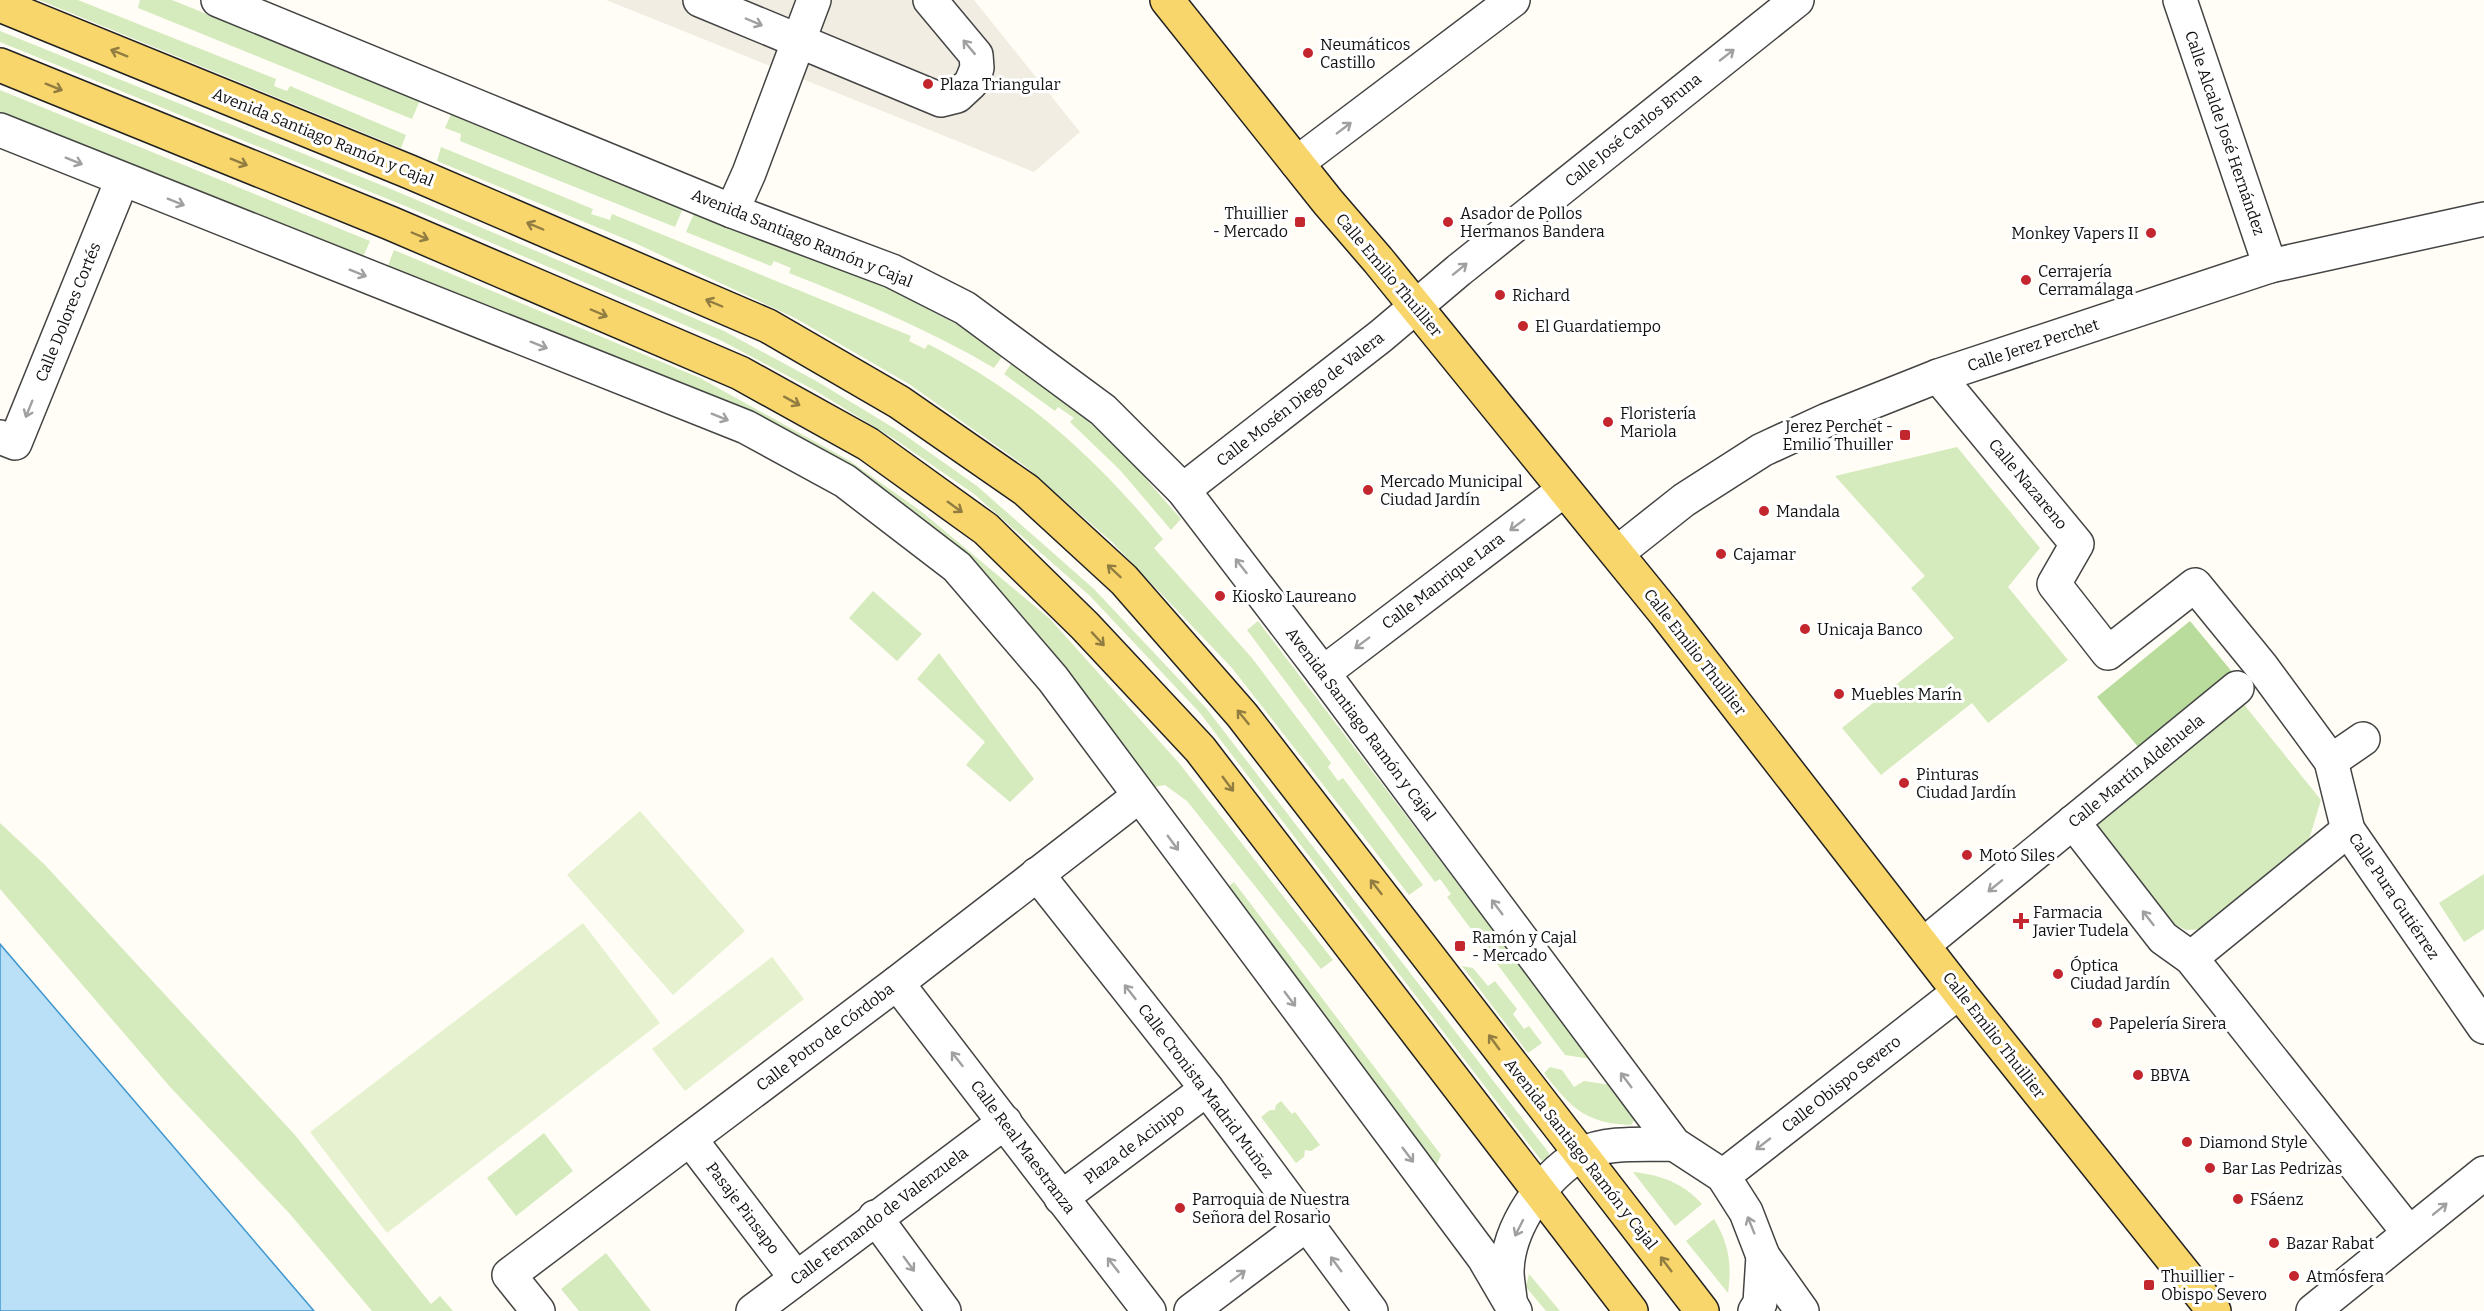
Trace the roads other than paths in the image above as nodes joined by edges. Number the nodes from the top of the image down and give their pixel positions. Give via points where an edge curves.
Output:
1 (218, 0) edge
2 (699, 0) edge
3 (814, 0) edge
4 (930, 0) edge
5 (1167, 0) edge
6 (1513, 0) edge
7 (1797, 0) edge
8 (2180, 0) edge
9 (0, 5) edge
10 (800, 41) junction
11 (0, 65) edge
12 (0, 130) edge
13 (1297, 163) junction
14 (122, 180) junction
15 (732, 211) junction
16 (2484, 219) edge
17 (2270, 267) junction
18 (1416, 306) junction
19 (1938, 376) junction
20 (7, 440) edge
21 (1183, 490) junction
22 (1564, 490) junction
23 (1617, 553) junction
24 (2262, 667) joint
25 (1323, 673) junction
26 (2237, 688) dead end
27 (2363, 739) dead end
28 (2331, 761) junction
29 (1139, 796) junction
30 (2073, 822) junction
31 (2348, 830) junction
32 (1037, 874) junction
33 (1923, 945) junction
34 (2190, 957) junction
35 (897, 982) junction
36 (1959, 992) junction
37 (2484, 1027) edge
38 (1207, 1089) junction
39 (1005, 1122) junction
40 (690, 1139) junction
41 (1674, 1144) junction
42 (1583, 1154) junction
43 (2484, 1173) edge
44 (1723, 1176) junction
45 (1539, 1188) junction
46 (1061, 1198) junction
47 (875, 1217) junction
48 (1307, 1224) junction
49 (2409, 1233) junction
50 (1763, 1256) junction
51 (796, 1278) junction
52 (1513, 1305) edge
53 (538, 1311) edge
54 (753, 1311) edge
55 (944, 1311) edge
56 (1149, 1311) edge
57 (1191, 1311) edge
58 (1371, 1311) edge
59 (1631, 1311) edge
60 (1702, 1311) edge
61 (1755, 1311) edge
62 (1802, 1311) edge
63 (2214, 1311) edge
64 (2313, 1311) edge

1 - 15 street, Avenida Santiago Ramón y Cajal
2 -> 10 street
3 - 10 street
10 -> 4 street via 941,100 957,96 971,83 977,68 976,55
5 - 13 main road, Calle Emilio Thuillier
13 -> 6 street
18 -> 7 street, Calle José Carlos Bruna
8 - 17 street, Calle Alcalde José Hernández
42 -> 9 main road, Avenida Santiago Ramón y Cajal via 1242,715 1124,580 1026,490 899,402 768,326 410,172
10 - 15 street
11 -> 45 main road via 390,223 740,373 868,444 986,529 1085,626 1200,749
12 -> 14 street
13 - 18 main road, Calle Emilio Thuillier
14 -> 20 street, Calle Dolores Cortés
14 -> 29 street via 746,427 845,481 957,567 1053,678
15 - 21 street, Avenida Santiago Ramón y Cajal via 892,271 965,308 1103,410
16 - 17 street, Calle Jerez Perchet
17 - 19 street, Calle Jerez Perchet
18 - 21 street, Calle Mosén Diego de Valera
18 - 22 main road, Calle Emilio Thuillier
19 - 23 street, Calle Jerez Perchet via 1762,450 1684,500
19 - 24 street, Calle Nazareno via 2077,544 2054,584 2108,653 2195,585
25 -> 21 street, Avenida Santiago Ramón y Cajal
22 - 23 main road, Calle Emilio Thuillier
22 -> 25 street, Calle Manrique Lara
23 - 33 main road, Calle Emilio Thuillier
24 - 28 street, Calle Pura Gutiérrez
41 -> 25 street, Avenida Santiago Ramón y Cajal
26 - 30 street, Calle Martín Aldehuela
27 - 28 street
28 - 31 street, Calle Pura Gutiérrez
29 - 32 street, Calle Potro de Córdoba
29 -> 52 street via 1484,1258
30 -> 33 street, Calle Martín Aldehuela
34 -> 30 street via 2163,938
31 - 34 street
31 - 37 street, Calle Pura Gutiérrez
32 - 35 street, Calle Potro de Córdoba
38 -> 32 street, Calle Cronista Madrid Muñoz
33 - 36 main road, Calle Emilio Thuillier
34 - 49 street
39 -> 35 street, Calle Real Maestranza
35 - 40 street, Calle Potro de Córdoba
36 -> 44 street, Calle Obispo Severo
36 - 63 main road, Calle Emilio Thuillier
38 - 46 street, Plaza de Acinipo
38 - 48 street, Calle Cronista Madrid Muñoz
39 - 46 street, Calle Real Maestranza
39 - 47 street, Calle Fernando de Valenzuela
40 - 51 street, Pasaje Pinsapo
40 - 53 street, Calle Potro de Córdoba via 509,1275
41 - 42 street via 1616,1146
41 - 44 street, Avenida Santiago Ramón y Cajal
42 - 45 street
60 -> 42 main road, Avenida Santiago Ramón y Cajal
49 -> 43 street
50 -> 44 street, Avenida Santiago Ramón y Cajal via 1746,1212
45 -> 52 street via 1513,1239 1507,1269
45 - 59 main road
56 -> 46 street, Calle Real Maestranza
47 - 51 street, Calle Fernando de Valenzuela
47 -> 55 street
57 -> 48 street
58 -> 48 street, Calle Cronista Madrid Muñoz
49 - 64 street
50 - 61 street via 1760,1303
50 - 62 street, Avenida Santiago Ramón y Cajal
51 - 54 street, Calle Fernando de Valenzuela

